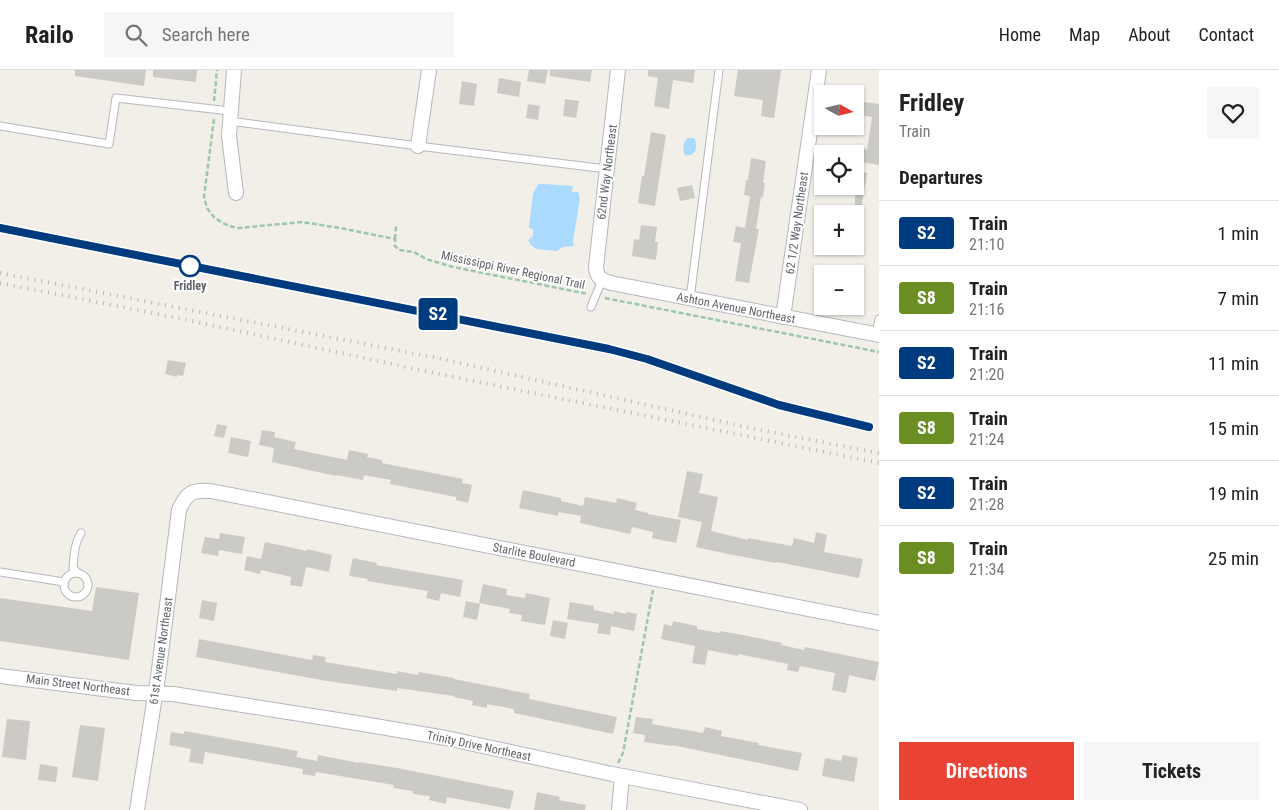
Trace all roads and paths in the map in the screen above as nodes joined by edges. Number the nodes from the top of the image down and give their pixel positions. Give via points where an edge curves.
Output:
1 (217, 70) edge
2 (234, 70) edge
3 (429, 70) edge
4 (618, 70) edge
5 (719, 70) edge
6 (819, 70) edge
7 (213, 110) junction
8 (230, 116) junction
9 (0, 126) edge
10 (418, 146) junction
11 (607, 169) junction
12 (236, 193) dead end
13 (396, 226) dead end
14 (395, 239) junction
15 (599, 277) junction
16 (595, 296) junction
17 (690, 299) junction
18 (591, 307) dead end
19 (783, 317) junction
20 (879, 319) edge
21 (877, 335) edge
22 (879, 352) edge
23 (188, 495) joint
24 (81, 533) dead end
25 (0, 572) edge
26 (78, 573) junction
27 (655, 579) junction
28 (64, 582) junction
29 (879, 623) edge
30 (0, 676) edge
31 (155, 694) junction
32 (617, 775) junction
33 (137, 810) edge
34 (619, 810) edge
35 (800, 810) edge

1 - 7 path, Mississippi River Regional Trail
2 - 8 street
3 - 10 street
4 - 11 street, 62nd Way Northeast
5 - 17 lane
6 - 19 street, 62 1/2 Way Northeast
7 - 8 lane
7 - 9 lane via 116,98 109,144
7 - 14 path, Mississippi River Regional Trail via 204,197 208,211 214,217 239,228 302,222
8 - 10 lane
8 - 12 street via 229,136
10 - 11 lane
11 - 15 street, 62nd Way Northeast via 596,267
13 - 14 path
14 - 16 path, Mississippi River Regional Trail via 399,250 414,252 439,264
15 - 16 lane
15 - 17 street, Ashton Avenue Northeast via 611,283
16 - 18 lane
16 - 22 path, Mississippi River Regional Trail
17 - 19 street, Ashton Avenue Northeast
19 - 21 street, Ashton Avenue Northeast
20 - 21 lane
23 - 27 street, Starlite Boulevard via 198,491 211,492
23 - 31 street, 61st Avenue Northeast via 179,510
24 - 26 lane via 73,568
25 - 28 lane
26 - 28 lane via 68,575
26 - 28 lane via 88,582 88,590 83,596 70,597 64,591
27 - 29 street, Starlite Boulevard
27 - 32 path
30 - 31 street, Main Street Northeast
31 - 32 street, Trinity Drive Northeast via 173,694 446,738
31 - 33 street, 61st Avenue Northeast
32 - 34 street
32 - 35 street, Trinity Drive Northeast

